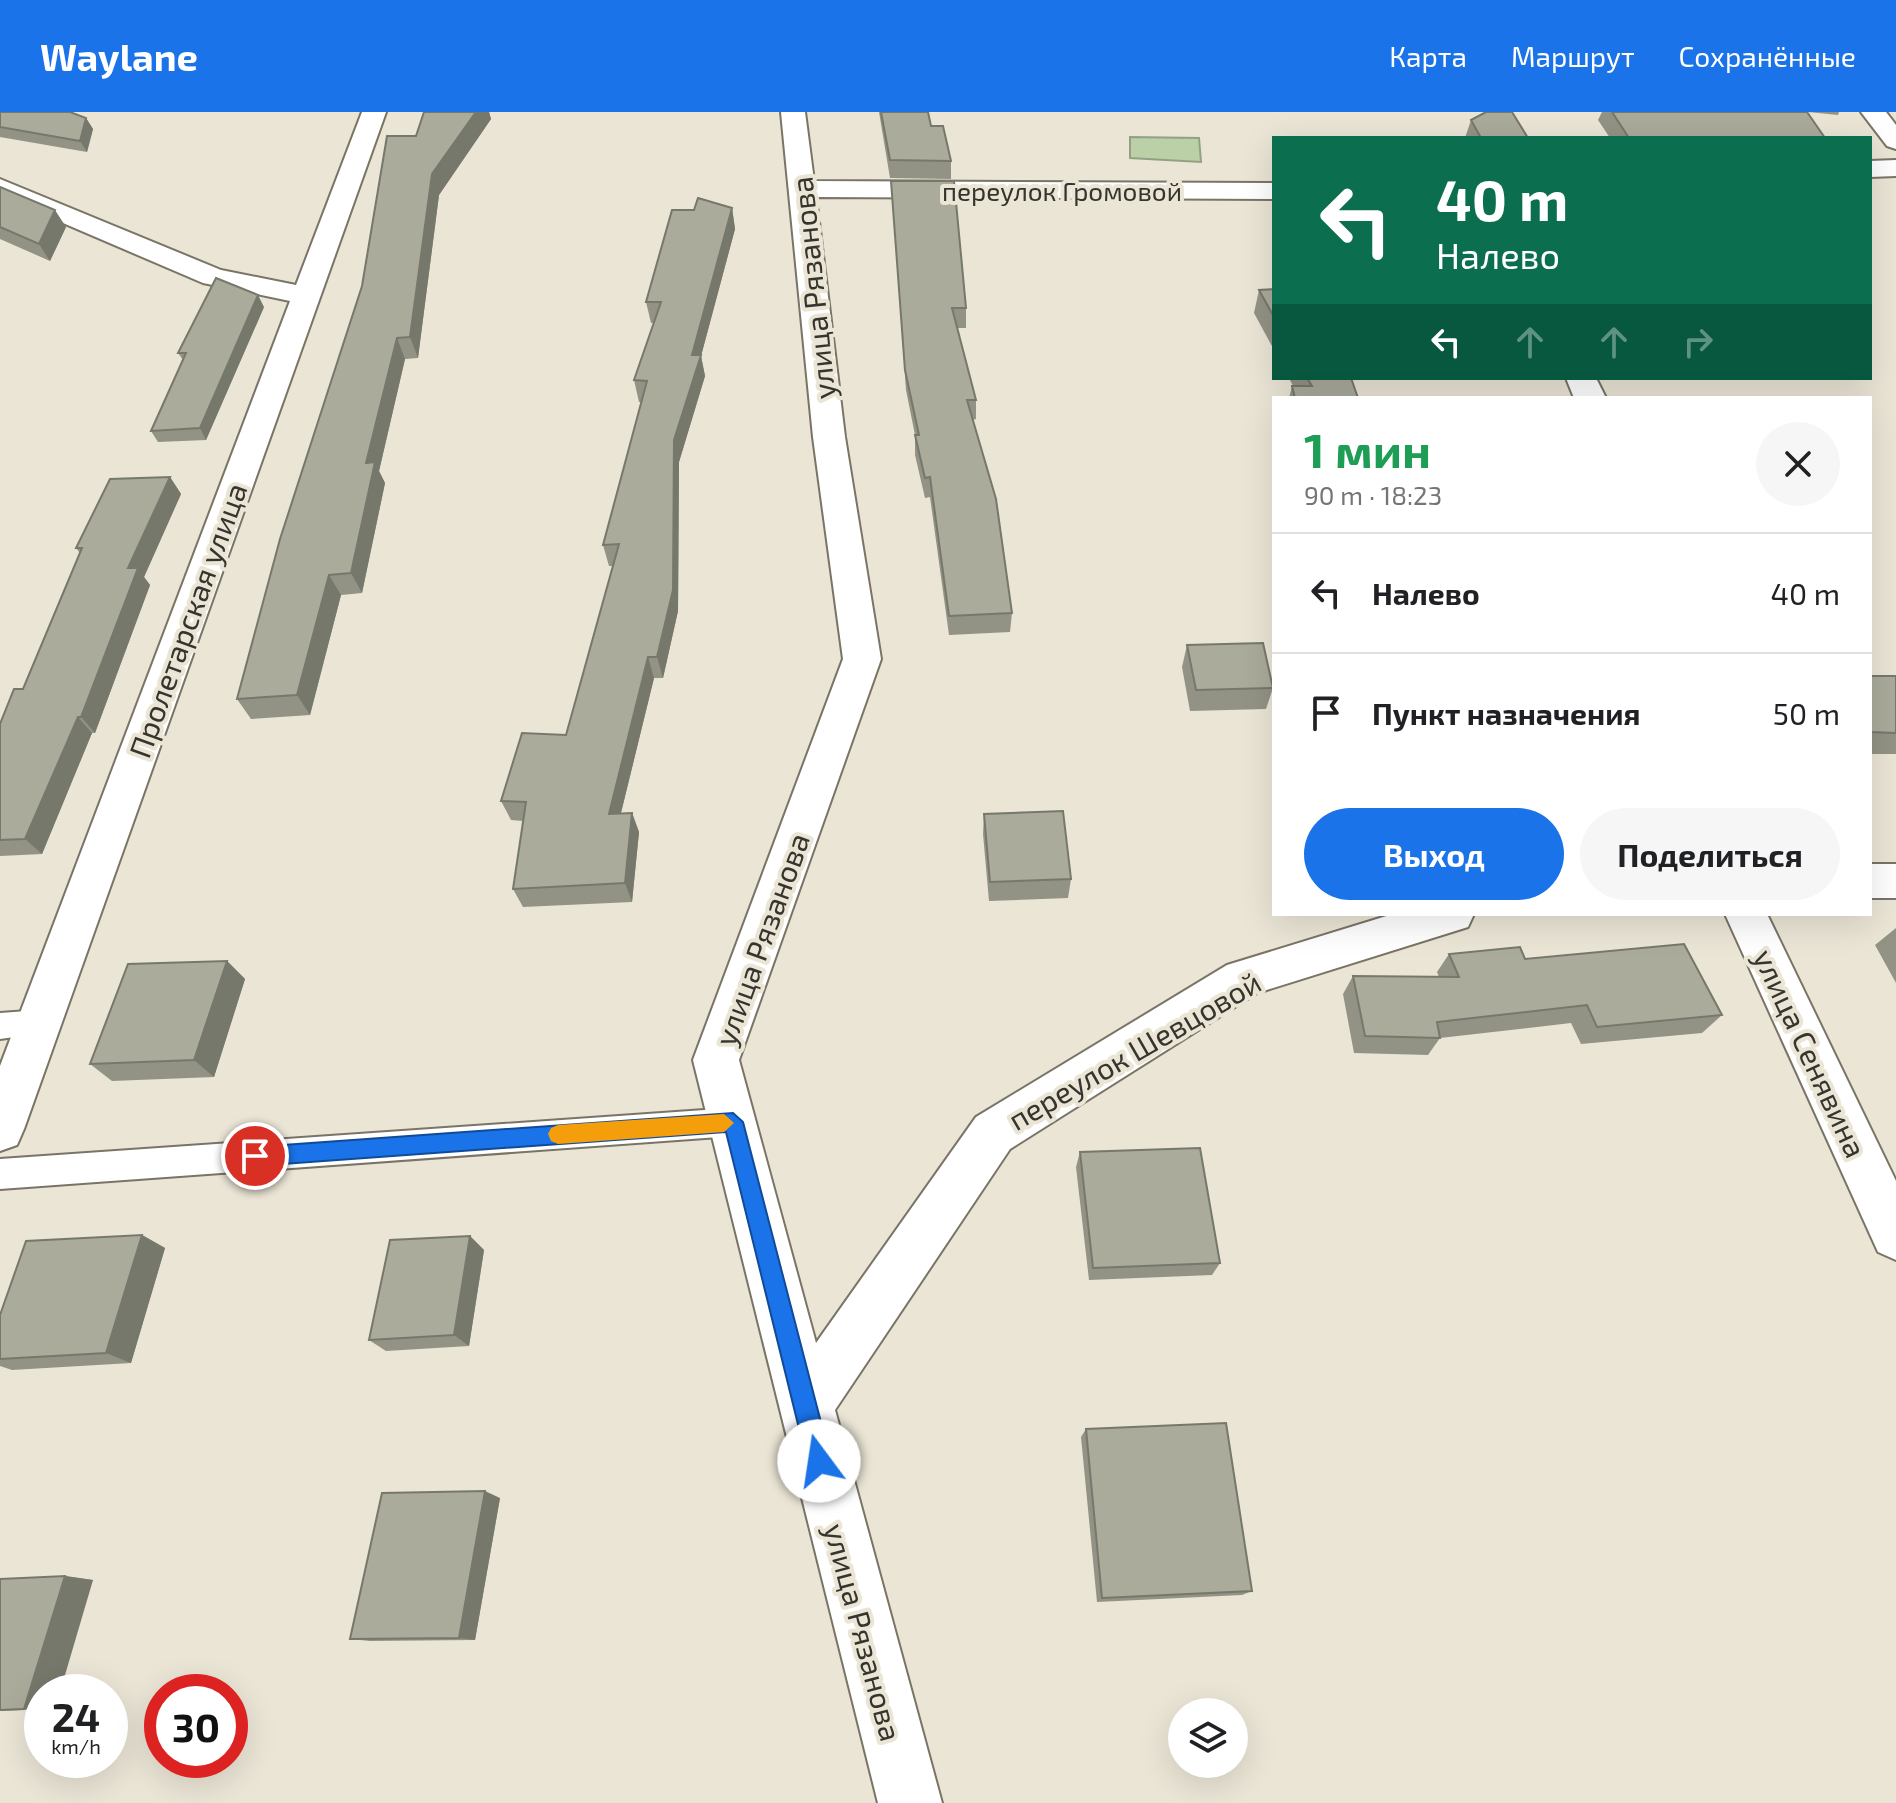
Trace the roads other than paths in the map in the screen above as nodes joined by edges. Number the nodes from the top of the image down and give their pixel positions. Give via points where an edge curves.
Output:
1 (374, 112) edge
2 (793, 112) edge
3 (1873, 112) edge
4 (1896, 141) edge
5 (1896, 168) edge
6 (1872, 169) edge
7 (0, 187) edge
8 (802, 189) junction
9 (1272, 191) edge
10 (304, 295) junction
11 (1872, 881) edge
12 (1896, 881) edge
13 (1446, 916) edge
14 (1747, 916) edge
15 (41, 1023) junction
16 (0, 1026) edge
17 (733, 1122) junction
18 (0, 1129) edge
19 (0, 1174) edge
20 (1896, 1235) edge
21 (805, 1406) junction
22 (910, 1803) edge

1 - 10 street, Пролетарская улица
2 - 8 street, улица Рязанова
3 - 4 street
5 - 6 street
7 - 10 street via 213,277
8 - 9 street, переулок Громовой
8 - 17 street, улица Рязанова via 829,437 862,659 716,1060
10 - 15 street, Пролетарская улица
11 - 12 street
13 - 21 street, переулок Шевцовой via 1243,978 993,1133
14 - 20 street, улица Сенявина
15 - 16 lane
15 - 18 street, Пролетарская улица
17 - 19 lane
17 - 21 street, улица Рязанова
21 - 22 street, улица Рязанова

